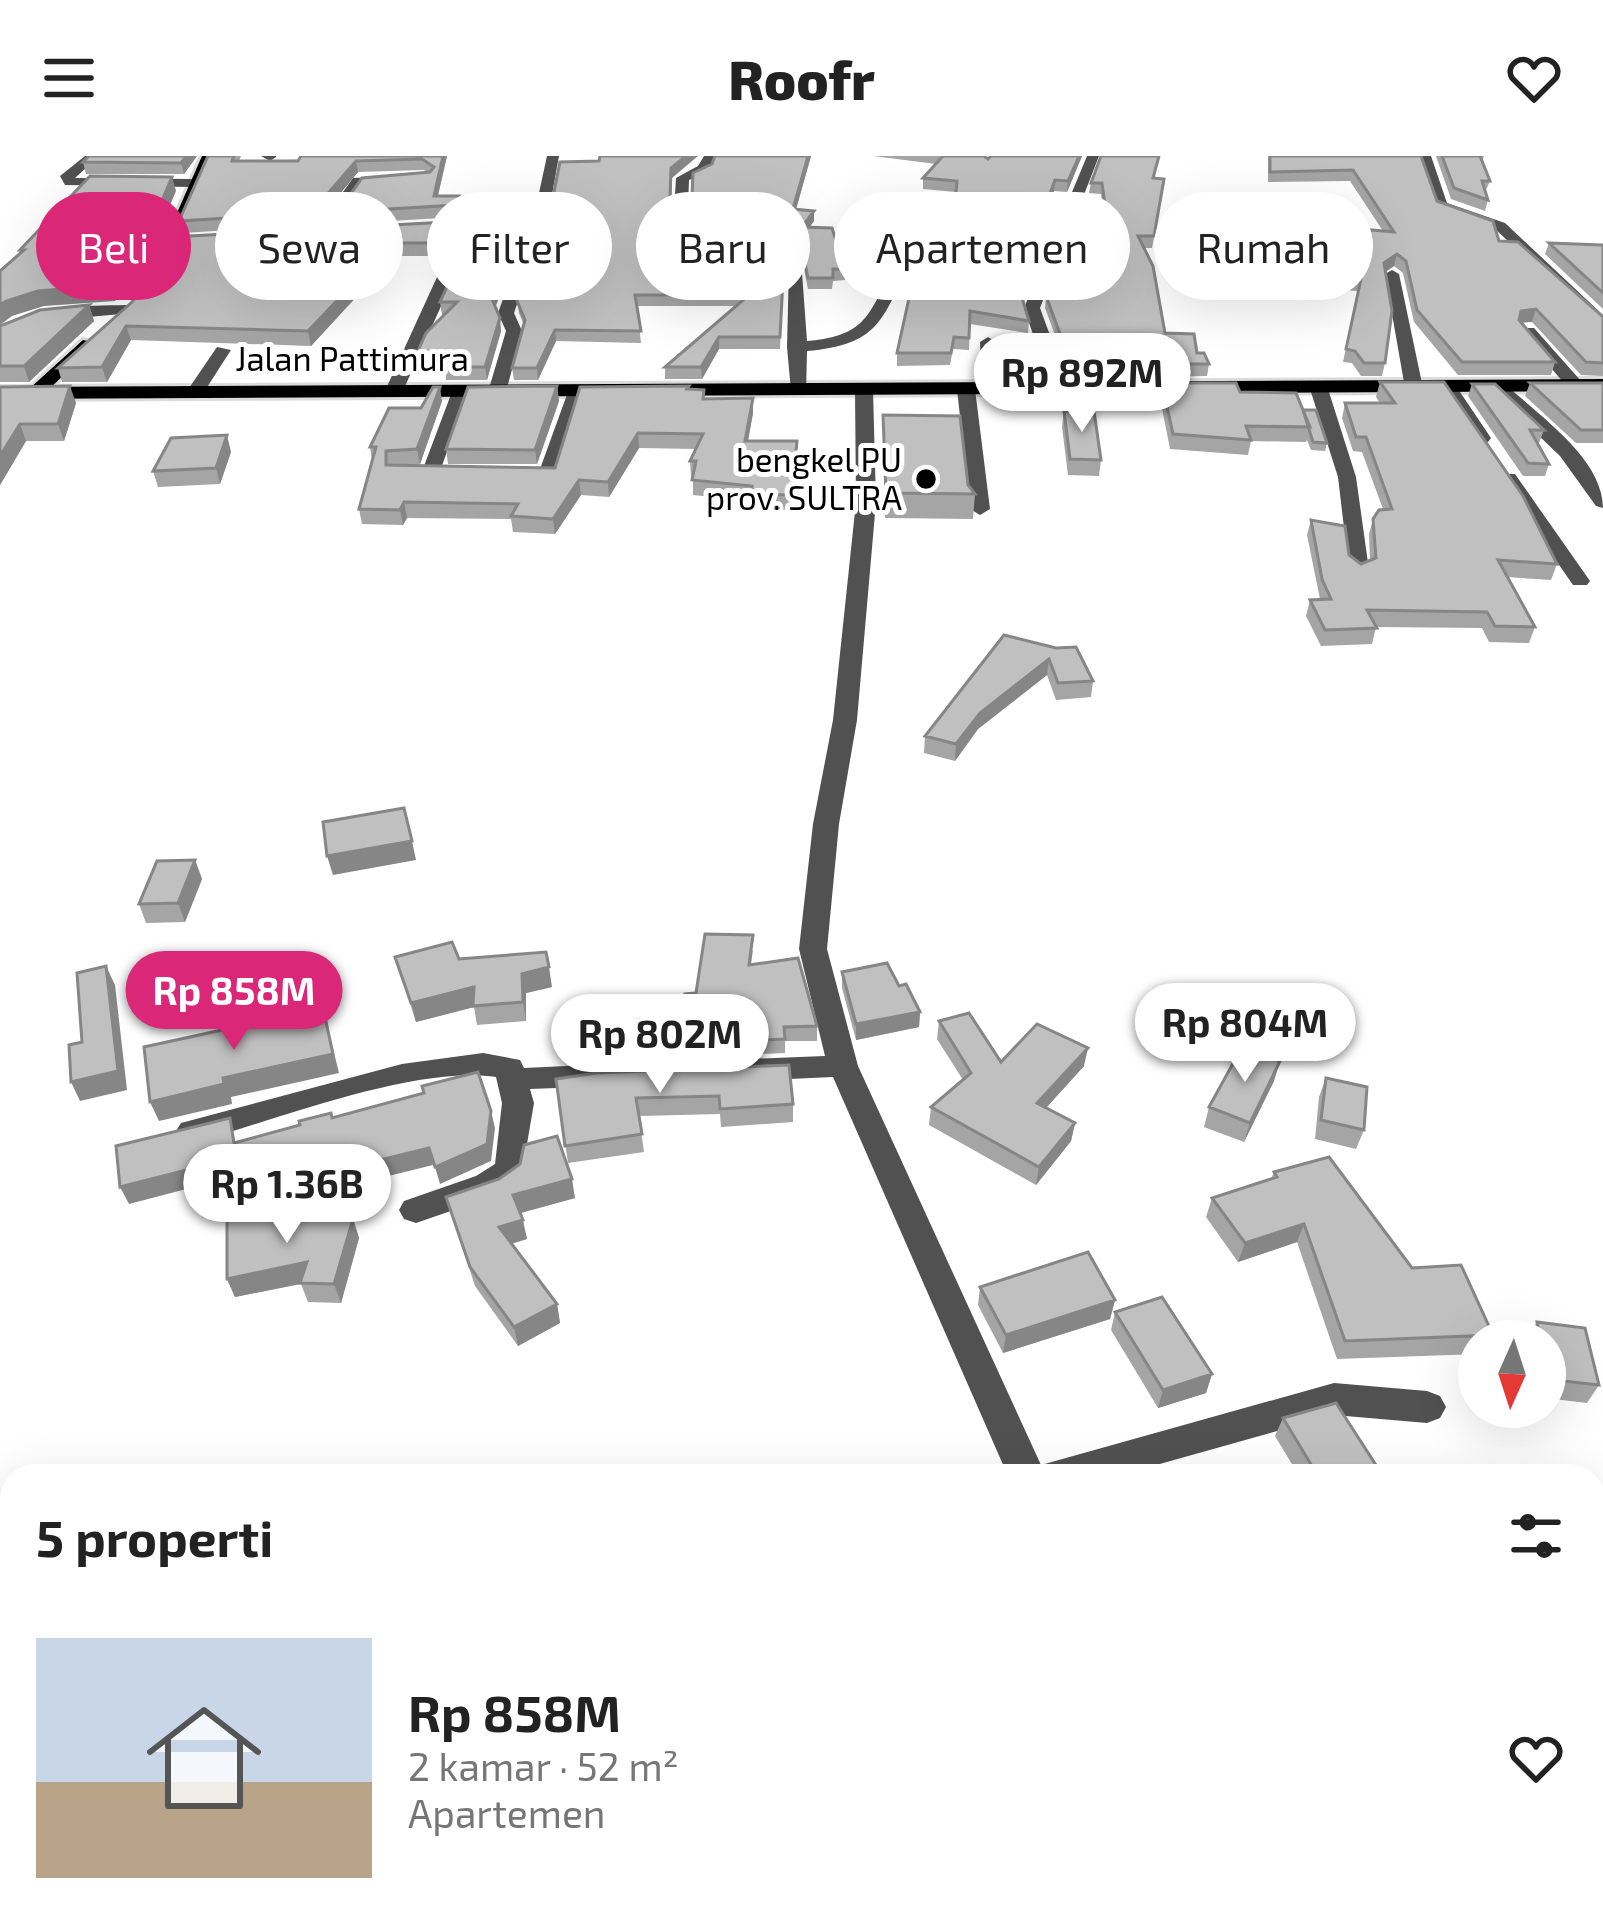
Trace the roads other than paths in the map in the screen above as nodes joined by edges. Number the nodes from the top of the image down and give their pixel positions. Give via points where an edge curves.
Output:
1 (94, 156) edge
2 (208, 156) edge
3 (553, 156) edge
4 (710, 156) edge
5 (1093, 156) edge
6 (1425, 156) edge
7 (424, 179) edge
8 (191, 183) junction
9 (188, 192) edge
10 (350, 192) edge
11 (546, 192) edge
12 (1078, 192) edge
13 (1392, 274) edge
14 (134, 300) edge
15 (434, 300) edge
16 (511, 300) edge
17 (883, 300) edge
18 (1034, 300) edge
19 (126, 310) junction
20 (1603, 324) edge
21 (1526, 329) edge
22 (0, 336) edge
23 (988, 342) dead end
24 (795, 347) junction
25 (223, 350) edge
26 (1575, 385) junction
27 (1603, 385) edge
28 (1498, 387) junction
29 (1414, 388) junction
30 (1448, 388) junction
31 (966, 389) junction
32 (991, 389) junction
33 (1319, 389) junction
34 (864, 390) junction
35 (1061, 390) junction
36 (800, 391) junction
37 (36, 392) junction
38 (196, 392) junction
39 (497, 392) junction
40 (0, 393) edge
41 (393, 393) junction
42 (459, 393) junction
43 (575, 393) junction
44 (452, 474) edge
45 (492, 474) edge
46 (1603, 502) edge
47 (980, 509) edge
48 (1359, 570) edge
49 (1580, 581) dead end
50 (843, 1066) junction
51 (705, 1072) edge
52 (634, 1075) edge
53 (515, 1079) junction
54 (169, 1136) edge
55 (416, 1210) dead end
56 (1426, 1407) dead end
57 (1022, 1464) edge
58 (1098, 1464) edge

1 - 8 street via 67,176 70,182
2 - 8 main road
3 - 11 street
4 - 24 street via 704,169 683,178 678,262 796,262
5 - 12 street
6 - 20 street via 1441,205 1500,226
7 - 10 street via 358,181
8 - 9 main road
13 - 29 street
14 - 19 main road
15 - 41 street
16 - 39 street via 506,314 514,331
17 - 24 street via 864,336 850,344
18 - 35 street
19 - 22 street via 16,324
19 - 37 main road
21 - 26 street
23 - 32 street
24 - 36 street
25 - 38 street
26 - 27 highway, Jalan Pattimura
26 - 28 highway, Jalan Pattimura
28 - 30 highway, Jalan Pattimura
28 - 46 street via 1567,452
29 - 30 highway, Jalan Pattimura
29 - 33 highway, Jalan Pattimura
30 - 49 street
31 - 32 highway, Jalan Pattimura
31 - 34 highway, Jalan Pattimura
31 - 47 street
32 - 35 highway, Jalan Pattimura
33 - 35 highway, Jalan Pattimura
33 - 48 street via 1347,477
34 - 36 highway, Jalan Pattimura
34 - 50 street via 866,502 813,929
36 - 43 highway, Jalan Pattimura
37 - 38 highway, Jalan Pattimura
37 - 40 highway, Jalan Pattimura
38 - 41 highway, Jalan Pattimura
39 - 42 highway, Jalan Pattimura
39 - 43 highway, Jalan Pattimura
41 - 42 highway, Jalan Pattimura
42 - 44 street via 422,474
43 - 45 street via 547,475
50 - 51 street
50 - 57 street
52 - 53 street
53 - 54 street via 500,1065 440,1068
53 - 55 street via 510,1170
56 - 58 street via 1334,1399

